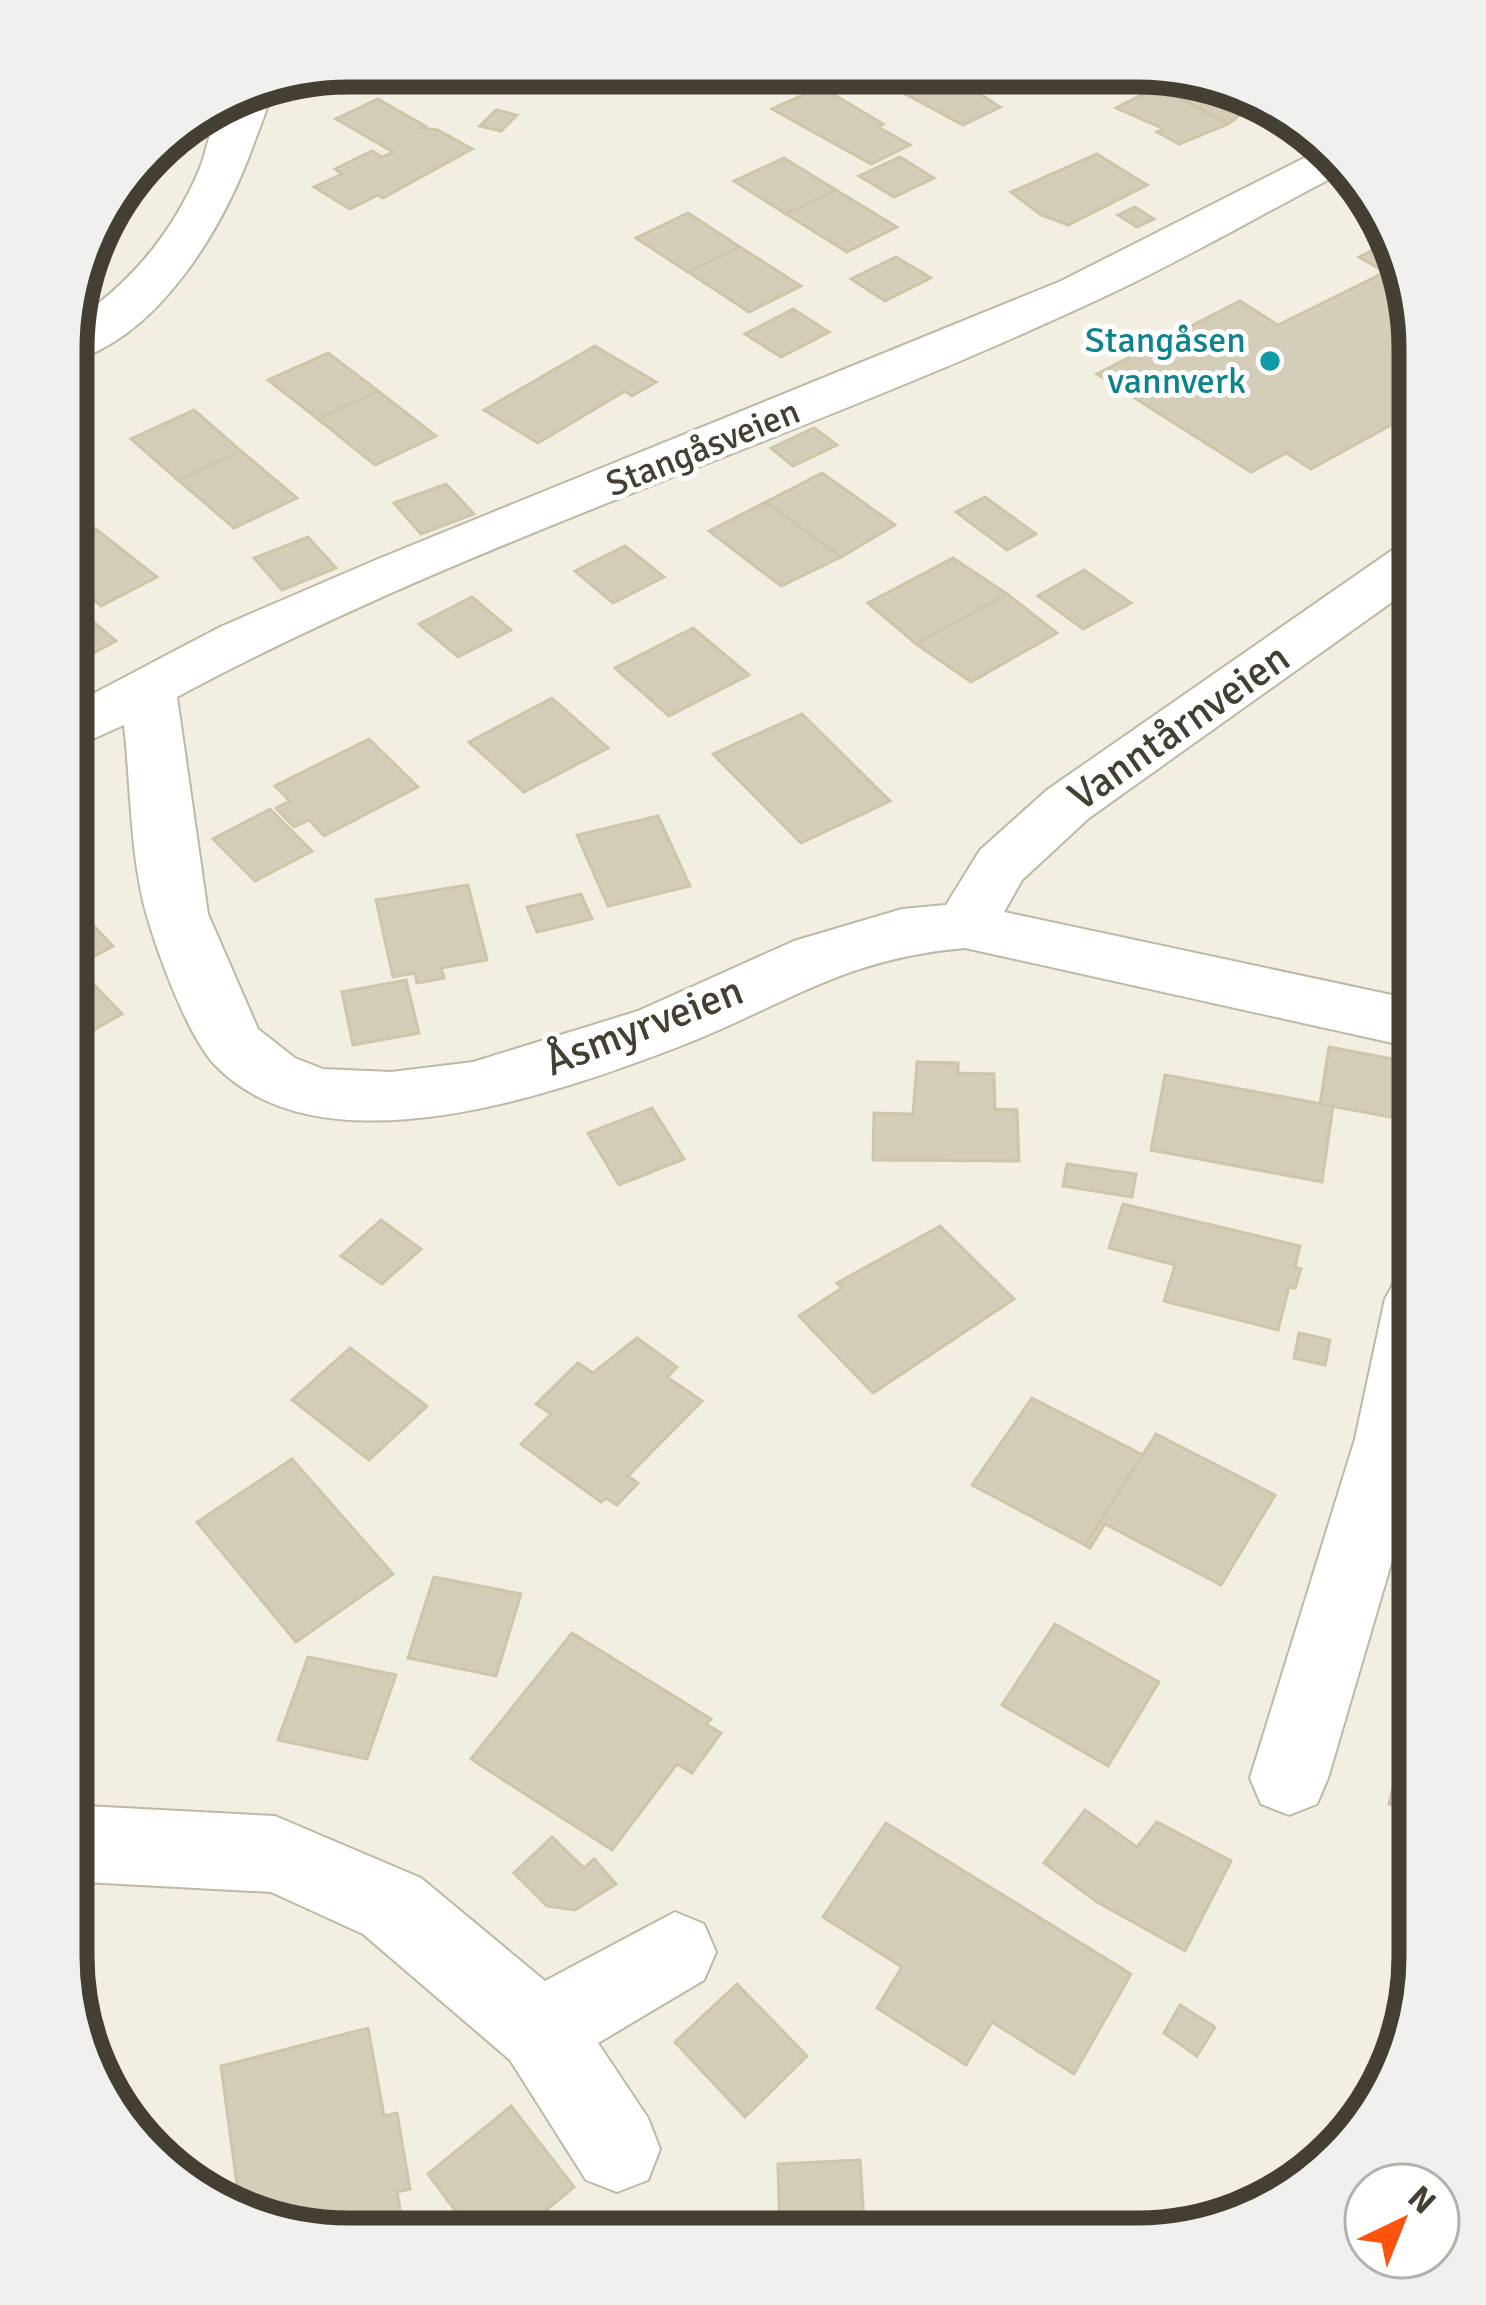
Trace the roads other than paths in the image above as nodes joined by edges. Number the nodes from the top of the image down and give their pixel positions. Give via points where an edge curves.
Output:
1 (242, 110) edge
2 (1322, 164) edge
3 (88, 333) edge
4 (1399, 571) edge
5 (148, 690) junction
6 (87, 721) edge
7 (965, 926) junction
8 (1399, 1020) edge
9 (1398, 1404) edge
10 (1289, 1778) dead end
11 (87, 1843) edge
12 (675, 1952) dead end
13 (540, 2030) junction
14 (617, 2149) dead end

1 - 3 street via 202,220 140,297
2 - 5 street, Stangåsveien via 1078,291 397,571
4 - 7 street, Vanntårnveien via 1068,804 1001,865
5 - 6 street, Stangåsveien
5 - 7 street, Åsmyrveien via 177,914 217,1012 235,1046 272,1076 320,1093 391,1097 473,1087 660,1028 816,958 902,931
7 - 8 street, Åsmyrveien
9 - 10 street
11 - 13 street via 274,1854 392,1906
12 - 13 street
13 - 14 street

